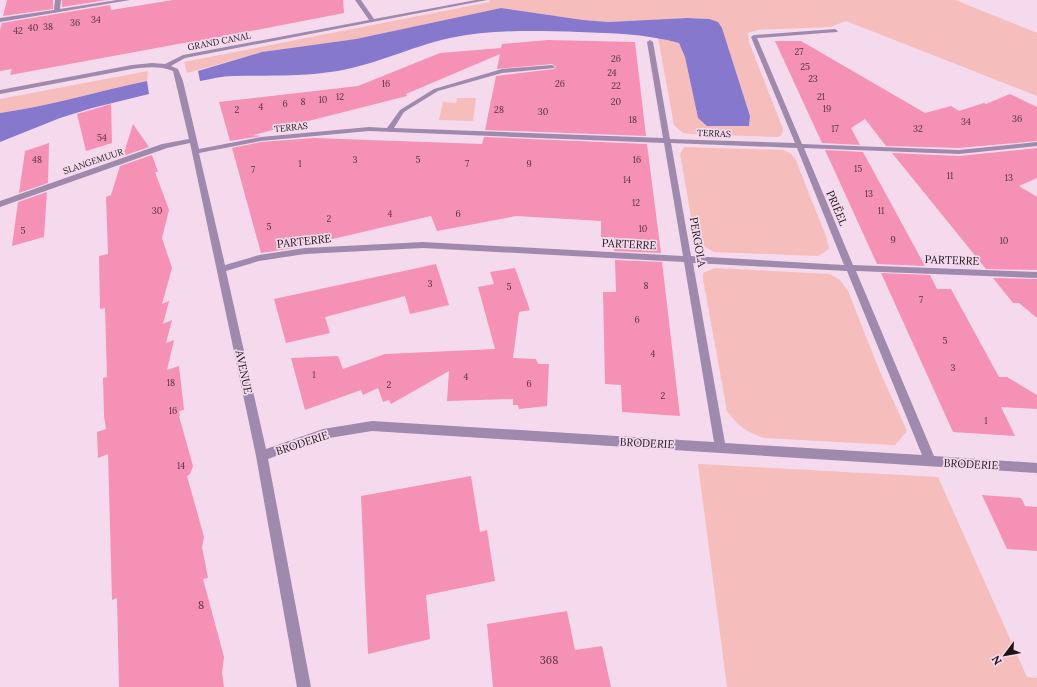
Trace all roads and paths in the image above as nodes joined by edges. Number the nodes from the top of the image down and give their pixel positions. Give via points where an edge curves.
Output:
1 (58, 0) edge
2 (127, 0) edge
3 (358, 0) edge
4 (484, 0) edge
5 (57, 11) junction
6 (0, 20) edge
7 (372, 21) junction
8 (835, 31) dead end
9 (650, 42) dead end
10 (166, 66) junction
11 (552, 67) dead end
12 (0, 92) edge
13 (390, 129) junction
14 (193, 140) junction
15 (668, 140) junction
16 (1037, 144) edge
17 (799, 145) junction
18 (195, 152) junction
19 (0, 204) edge
20 (688, 259) junction
21 (850, 268) junction
22 (221, 269) junction
23 (1037, 275) edge
24 (720, 447) junction
25 (262, 456) junction
26 (931, 462) junction
27 (1037, 468) edge
28 (304, 687) edge

1 - 5 street
2 - 5 street
3 - 7 street
4 - 7 street, GRAND CANAL
5 - 6 street
7 - 10 street, GRAND CANAL via 183,57
8 - 17 street, PRIËEL via 754,37
9 - 15 street, PERGOLA
10 - 12 street via 152,64 132,67
10 - 14 street, AVENUE via 176,70
11 - 13 street via 502,71 436,90 402,111
13 - 15 street, TERRAS
13 - 18 street, TERRAS via 261,139
14 - 18 street, AVENUE
14 - 19 street, SLANGEMUUR via 165,146
15 - 17 street, TERRAS
15 - 20 street, PERGOLA
16 - 17 street, TERRAS via 960,152
17 - 21 street, PRIËEL
18 - 22 street, AVENUE
20 - 21 street, PARTERRE
20 - 22 street, PARTERRE via 423,245 304,251 259,258
20 - 24 street, PERGOLA
21 - 23 street, PARTERRE
21 - 26 street, PRIËEL
22 - 25 street, AVENUE
24 - 25 street, BRODERIE via 372,426 323,434
24 - 26 street, BRODERIE
25 - 28 street, AVENUE
26 - 27 street, BRODERIE

